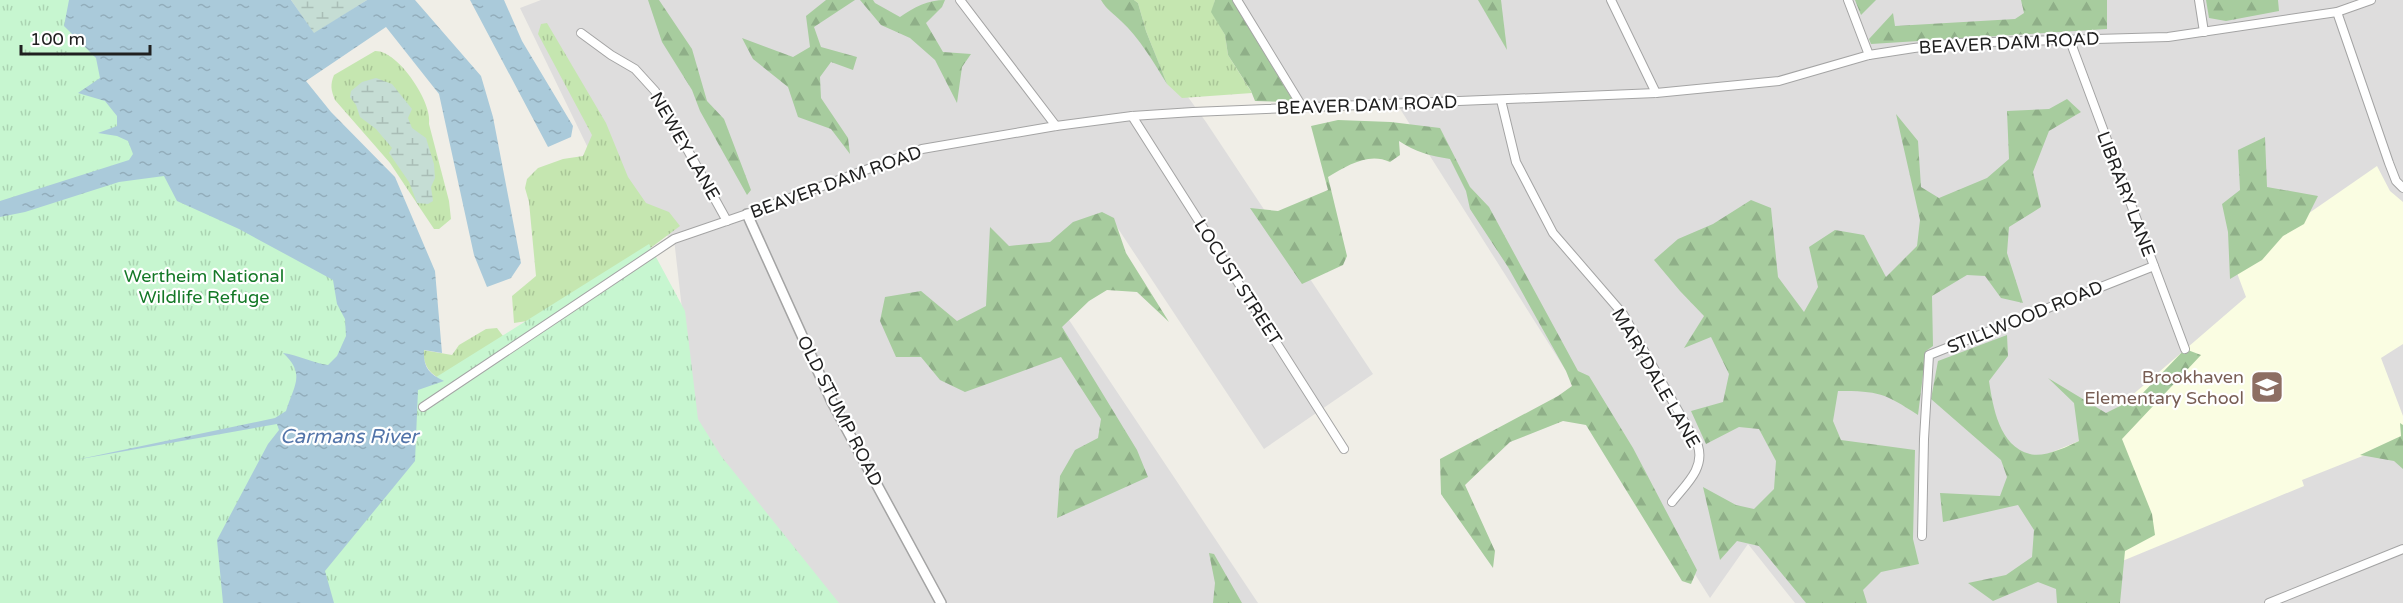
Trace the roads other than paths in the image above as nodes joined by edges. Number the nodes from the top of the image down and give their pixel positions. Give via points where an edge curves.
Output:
1 (960, 0) edge
2 (1237, 0) edge
3 (1611, 0) edge
4 (1848, 0) edge
5 (2199, 0) edge
6 (2371, 0) edge
7 (2337, 12) junction
8 (2204, 32) junction
9 (581, 33) dead end
10 (2069, 38) junction
11 (1869, 55) junction
12 (1656, 93) junction
13 (1501, 100) junction
14 (1303, 108) junction
15 (1132, 116) junction
16 (1056, 126) junction
17 (2403, 188) edge
18 (747, 214) junction
19 (727, 220) junction
20 (2154, 266) junction
21 (2185, 349) dead end
22 (423, 407) dead end
23 (1344, 448) dead end
24 (1672, 502) dead end
25 (1922, 536) dead end
26 (2403, 549) edge
27 (941, 603) edge
28 (2269, 603) edge

1 - 16 street
2 - 14 street
3 - 12 street
4 - 11 street
5 - 8 street
6 - 7 street, BEAVER DAM ROAD
7 - 8 street, BEAVER DAM ROAD
7 - 17 street via 2389,163
8 - 10 street, BEAVER DAM ROAD via 2149,39
9 - 19 street, NEWEY LANE via 635,69 655,91
10 - 11 street, BEAVER DAM ROAD via 1956,43
10 - 20 street, LIBRARY LANE
11 - 12 street, BEAVER DAM ROAD via 1779,81
12 - 13 street, BEAVER DAM ROAD
13 - 14 street, BEAVER DAM ROAD
13 - 24 street, MARYDALE LANE via 1516,162 1552,233 1623,314 1698,446 1700,462 1696,472
14 - 15 street, BEAVER DAM ROAD
15 - 16 street, BEAVER DAM ROAD
15 - 23 street, LOCUST STREET
16 - 18 street, BEAVER DAM ROAD via 922,149
18 - 19 street, BEAVER DAM ROAD
18 - 27 street, OLD STUMP ROAD via 832,402
19 - 22 street, BEAVER DAM ROAD via 674,239
20 - 21 street, LIBRARY LANE
20 - 25 street, STILLWOOD ROAD via 1929,356
26 - 28 street

